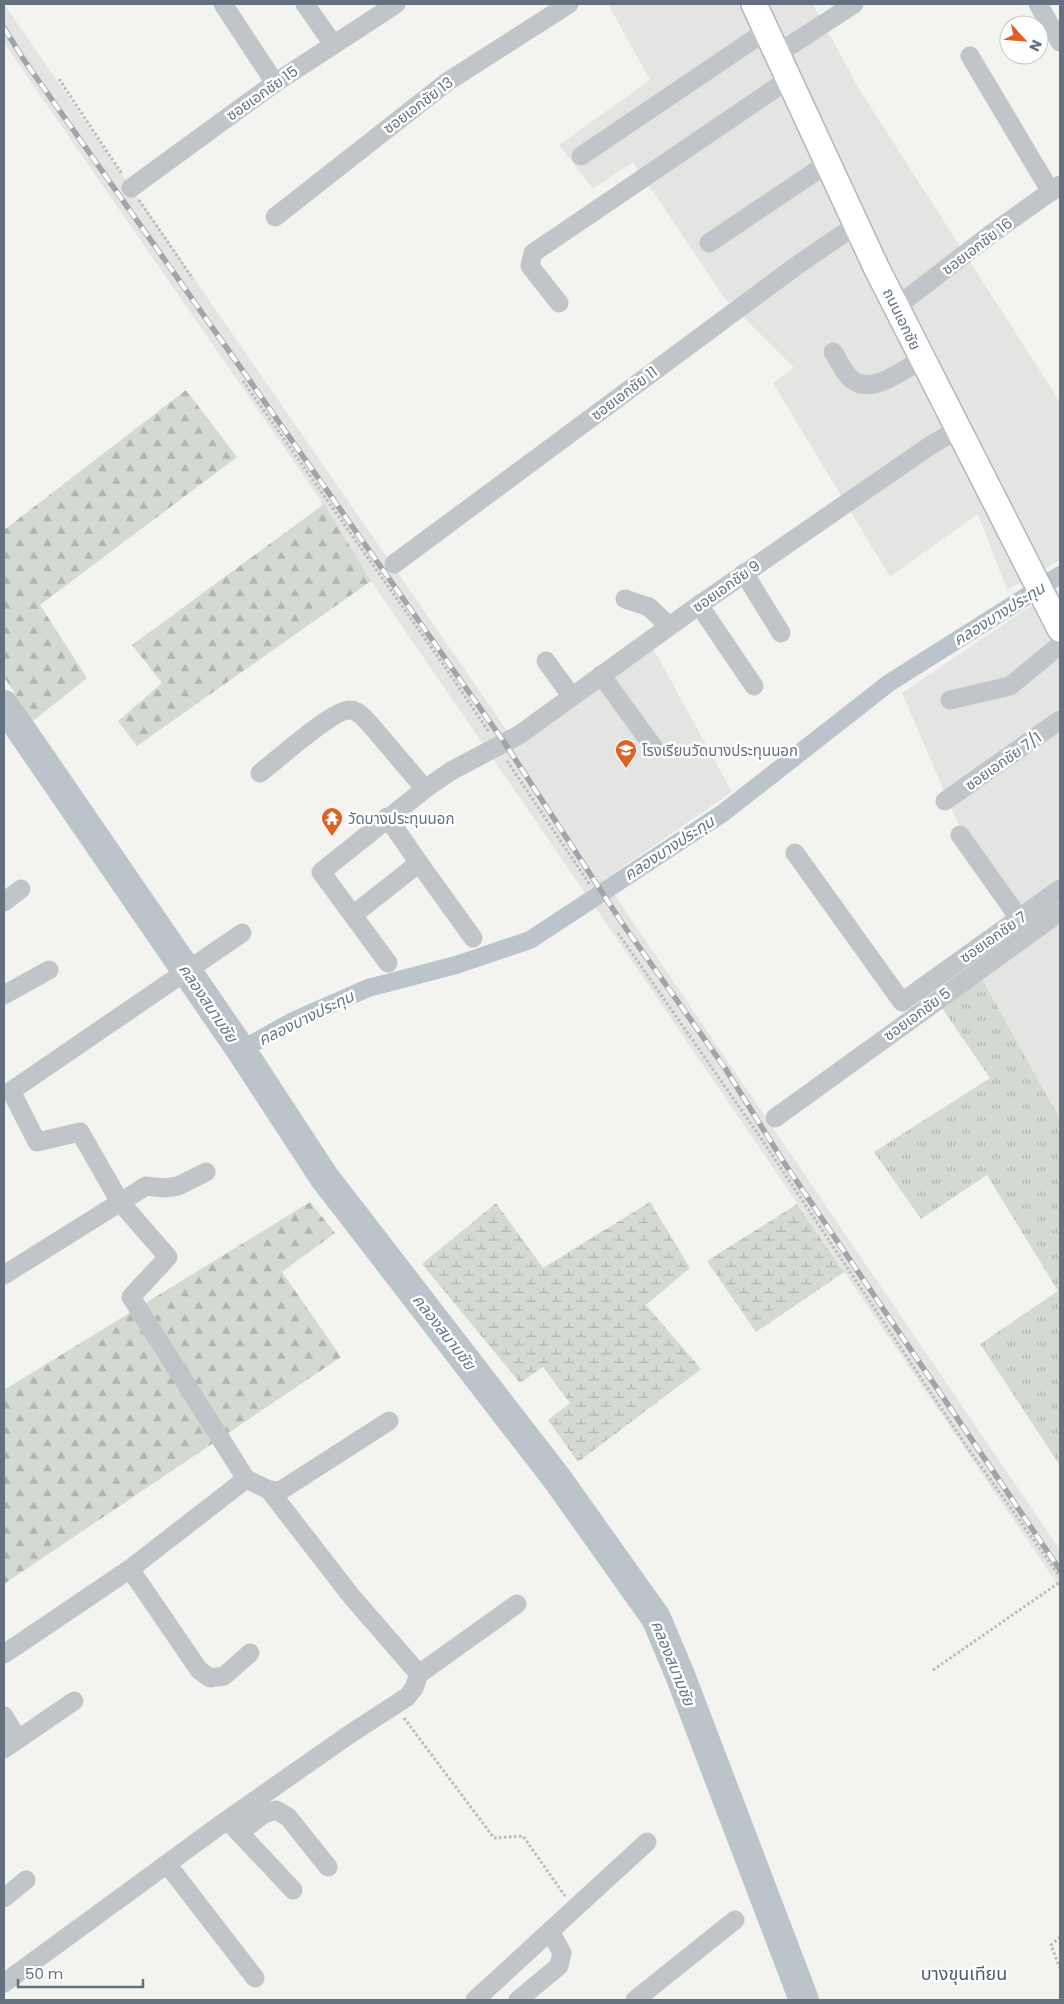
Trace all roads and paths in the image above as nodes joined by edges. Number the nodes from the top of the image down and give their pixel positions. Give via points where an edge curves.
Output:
1 (223, 4) edge
2 (305, 4) edge
3 (396, 4) edge
4 (569, 4) edge
5 (754, 4) edge
6 (854, 4) edge
7 (1038, 4) edge
8 (766, 31) junction
9 (1060, 42) edge
10 (333, 44) junction
11 (777, 54) junction
12 (970, 56) dead end
13 (789, 79) junction
14 (275, 83) junction
15 (581, 156) dead end
16 (828, 163) junction
17 (131, 188) dead end
18 (1056, 188) edge
19 (275, 217) dead end
20 (856, 225) junction
21 (708, 243) dead end
22 (559, 303) dead end
23 (896, 307) junction
24 (833, 352) dead end
25 (922, 359) junction
26 (243, 381) dead end
27 (957, 430) junction
28 (394, 564) dead end
29 (744, 573) junction
30 (625, 599) dead end
31 (699, 605) junction
32 (1058, 623) edge
33 (669, 626) junction
34 (781, 633) dead end
35 (1060, 645) edge
36 (546, 660) dead end
37 (601, 675) junction
38 (754, 686) dead end
39 (572, 697) junction
40 (950, 700) dead end
41 (1060, 720) edge
42 (498, 747) junction
43 (655, 749) dead end
44 (260, 773) dead end
45 (425, 789) junction
46 (945, 801) dead end
47 (387, 817) junction
48 (960, 836) dead end
49 (795, 853) dead end
50 (418, 863) junction
51 (590, 885) dead end
52 (21, 889) dead end
53 (1060, 889) edge
54 (4, 902) edge
55 (1060, 912) edge
56 (353, 915) junction
57 (1019, 918) junction
58 (242, 933) dead end
59 (618, 933) dead end
60 (473, 938) dead end
61 (388, 963) dead end
62 (49, 970) dead end
63 (4, 995) edge
64 (775, 1118) dead end
65 (206, 1172) dead end
66 (120, 1202) junction
67 (4, 1275) edge
68 (389, 1421) dead end
69 (246, 1479) junction
70 (269, 1490) junction
71 (130, 1569) junction
72 (1060, 1577) edge
73 (1060, 1582) edge
74 (517, 1604) dead end
75 (250, 1653) dead end
76 (4, 1654) edge
77 (933, 1670) dead end
78 (419, 1674) junction
79 (74, 1701) dead end
80 (395, 1706) junction
81 (4, 1716) edge
82 (10, 1744) edge
83 (233, 1826) junction
84 (647, 1842) dead end
85 (167, 1864) junction
86 (328, 1867) dead end
87 (26, 1880) dead end
88 (293, 1890) dead end
89 (4, 1898) edge
90 (574, 1909) junction
91 (735, 1920) dead end
92 (550, 1931) junction
93 (1060, 1937) edge
94 (1060, 1968) edge
95 (255, 1978) dead end
96 (4, 1982) edge
97 (475, 2000) edge
98 (518, 2000) edge
99 (635, 2000) edge

1 - 14 street
2 - 10 street
3 - 10 street, ซอยเอกชัย 15
4 - 19 street, ซอยเอกชัย 13 via 446,82
5 - 8 main road, ถนนเอกชัย
6 - 11 street
7 - 9 street
8 - 11 main road, ถนนเอกชัย
8 - 15 street
10 - 14 street, ซอยเอกชัย 15
11 - 13 main road, ถนนเอกชัย
12 - 18 street
13 - 16 main road, ถนนเอกชัย
13 - 22 street via 533,253 530,266
14 - 17 street, ซอยเอกชัย 15
16 - 20 main road, ถนนเอกชัย
16 - 21 street
18 - 23 street, ซอยเอกชัย 16
20 - 23 main road, ถนนเอกชัย
20 - 28 street, ซอยเอกชัย 11
23 - 25 main road, ถนนเอกชัย
24 - 25 street via 852,380 864,386 883,381
25 - 27 main road, ถนนเอกชัย
26 - 42 path
27 - 29 street, ซอยเอกชัย 9
27 - 32 main road, ถนนเอกชัย
29 - 31 street, ซอยเอกชัย 9
29 - 34 street
30 - 33 street via 649,607
31 - 33 street, ซอยเอกชัย 9
31 - 38 street
33 - 37 street, ซอยเอกชัย 9
35 - 40 street via 1010,686
36 - 39 street
37 - 39 street, ซอยเอกชัย 9
37 - 43 street
39 - 42 street, ซอยเอกชัย 9
41 - 46 street, ซอยเอกชัย 7/1
42 - 45 street, ซอยเอกชัย 9 via 451,771
42 - 51 path
44 - 45 street via 341,710 351,710 360,713
45 - 47 street, ซอยเอกชัย 9
47 - 50 street
47 - 56 street, ซอยเอกชัย 9 via 321,872
48 - 57 street
49 - 57 street, ซอยเอกชัย 7 via 902,1002
50 - 56 street
50 - 60 street
52 - 54 street
53 - 57 street, ซอยเอกชัย 7
55 - 64 street, ซอยเอกชัย 5
56 - 61 street
58 - 66 street via 11,1091 37,1142 80,1132
59 - 72 path via 758,1134 967,1447
62 - 63 street
65 - 66 street via 178,1186 146,1186
66 - 67 street
66 - 69 street via 168,1257 131,1297
68 - 70 street via 280,1491
69 - 70 street
69 - 71 street
70 - 78 street via 352,1597
71 - 75 street via 199,1670 210,1678 224,1676
71 - 76 street
73 - 77 path
74 - 78 street
78 - 80 street via 414,1688
79 - 82 street
80 - 83 street via 350,1734
80 - 90 path via 494,1838 523,1836
81 - 82 street
83 - 85 street
83 - 86 street via 276,1810 288,1817
83 - 88 street
84 - 90 street
85 - 95 street
85 - 96 street
87 - 89 street
90 - 92 street
91 - 99 street
92 - 97 street
92 - 98 street via 562,1953 559,1966
93 - 94 path via 1051,1945

